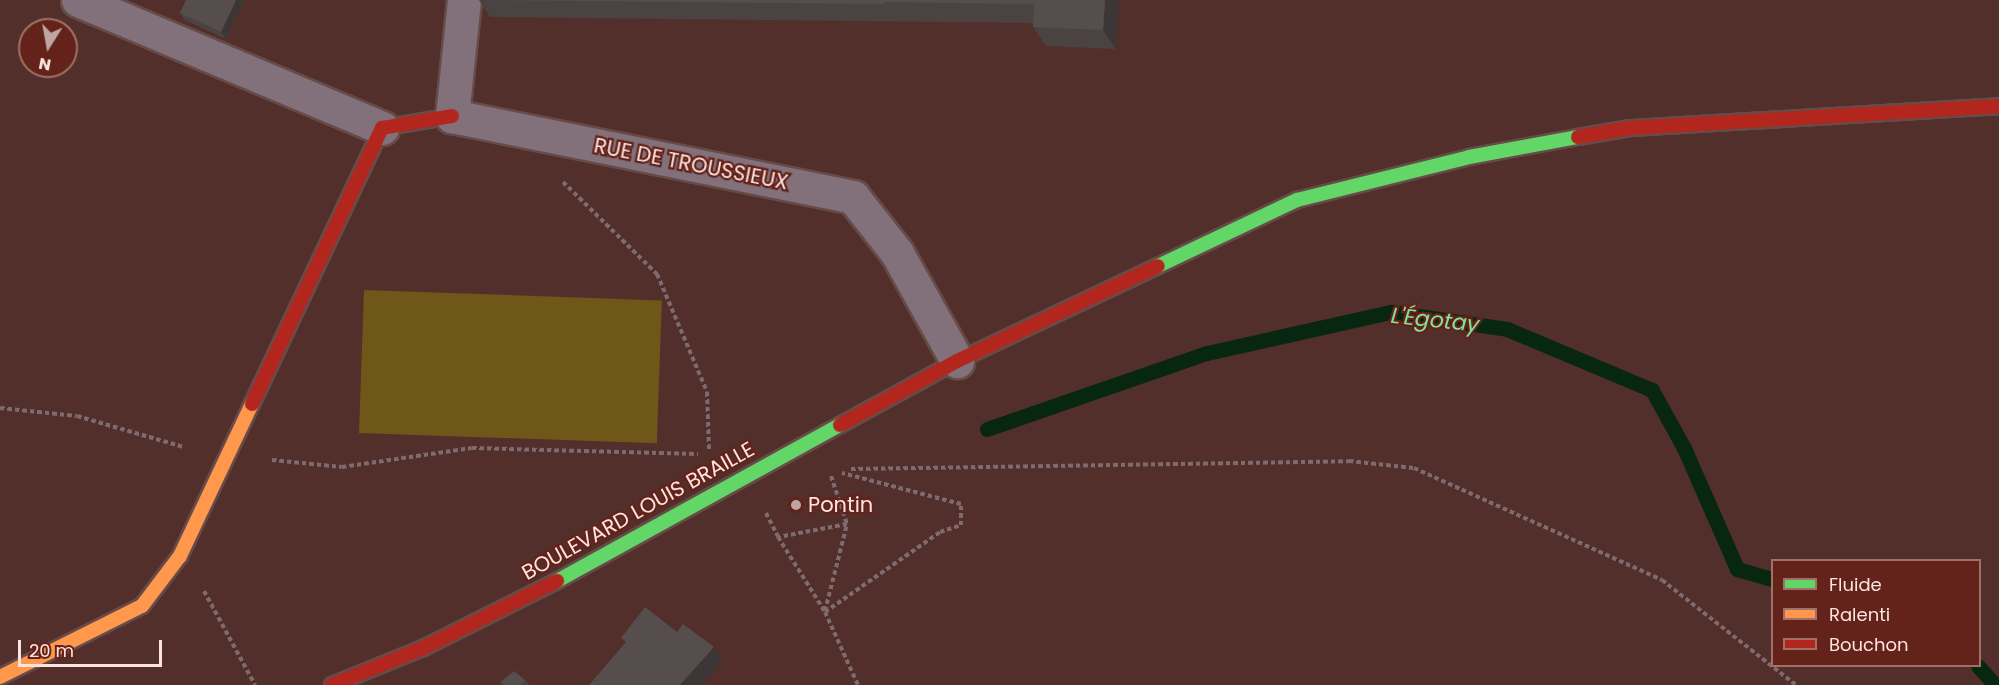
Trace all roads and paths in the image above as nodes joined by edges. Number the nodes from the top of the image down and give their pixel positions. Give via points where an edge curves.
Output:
1 (78, 0) edge
2 (464, 0) edge
3 (1999, 106) edge
4 (452, 116) junction
5 (382, 128) junction
6 (557, 176) dead end
7 (957, 361) junction
8 (0, 408) edge
9 (230, 455) junction
10 (841, 469) dead end
11 (847, 524) junction
12 (207, 595) dead end
13 (825, 612) junction
14 (1771, 665) edge
15 (1773, 667) edge
16 (0, 677) edge
17 (255, 685) edge
18 (332, 685) edge
19 (858, 685) edge
20 (1796, 685) edge

1 - 5 street
2 - 4 street
3 - 7 main road, BOULEVARD LOUIS BRAILLE via 1630,128 1469,157 1297,200
4 - 5 main road
4 - 7 street, RUE DE TROUSSIEUX via 853,197 897,253
5 - 9 main road
6 - 9 path via 657,274 707,392 709,454 472,448 342,467
7 - 18 main road, BOULEVARD LOUIS BRAILLE via 531,595 423,648
8 - 9 path via 77,416 189,448
9 - 16 main road via 180,556 142,606
10 - 14 path via 1348,460 1414,468 1662,580
11 - 13 path
11 - 13 path via 778,537
11 - 13 path via 829,470 961,504 961,525 940,532
12 - 17 path
13 - 19 path
15 - 20 path

